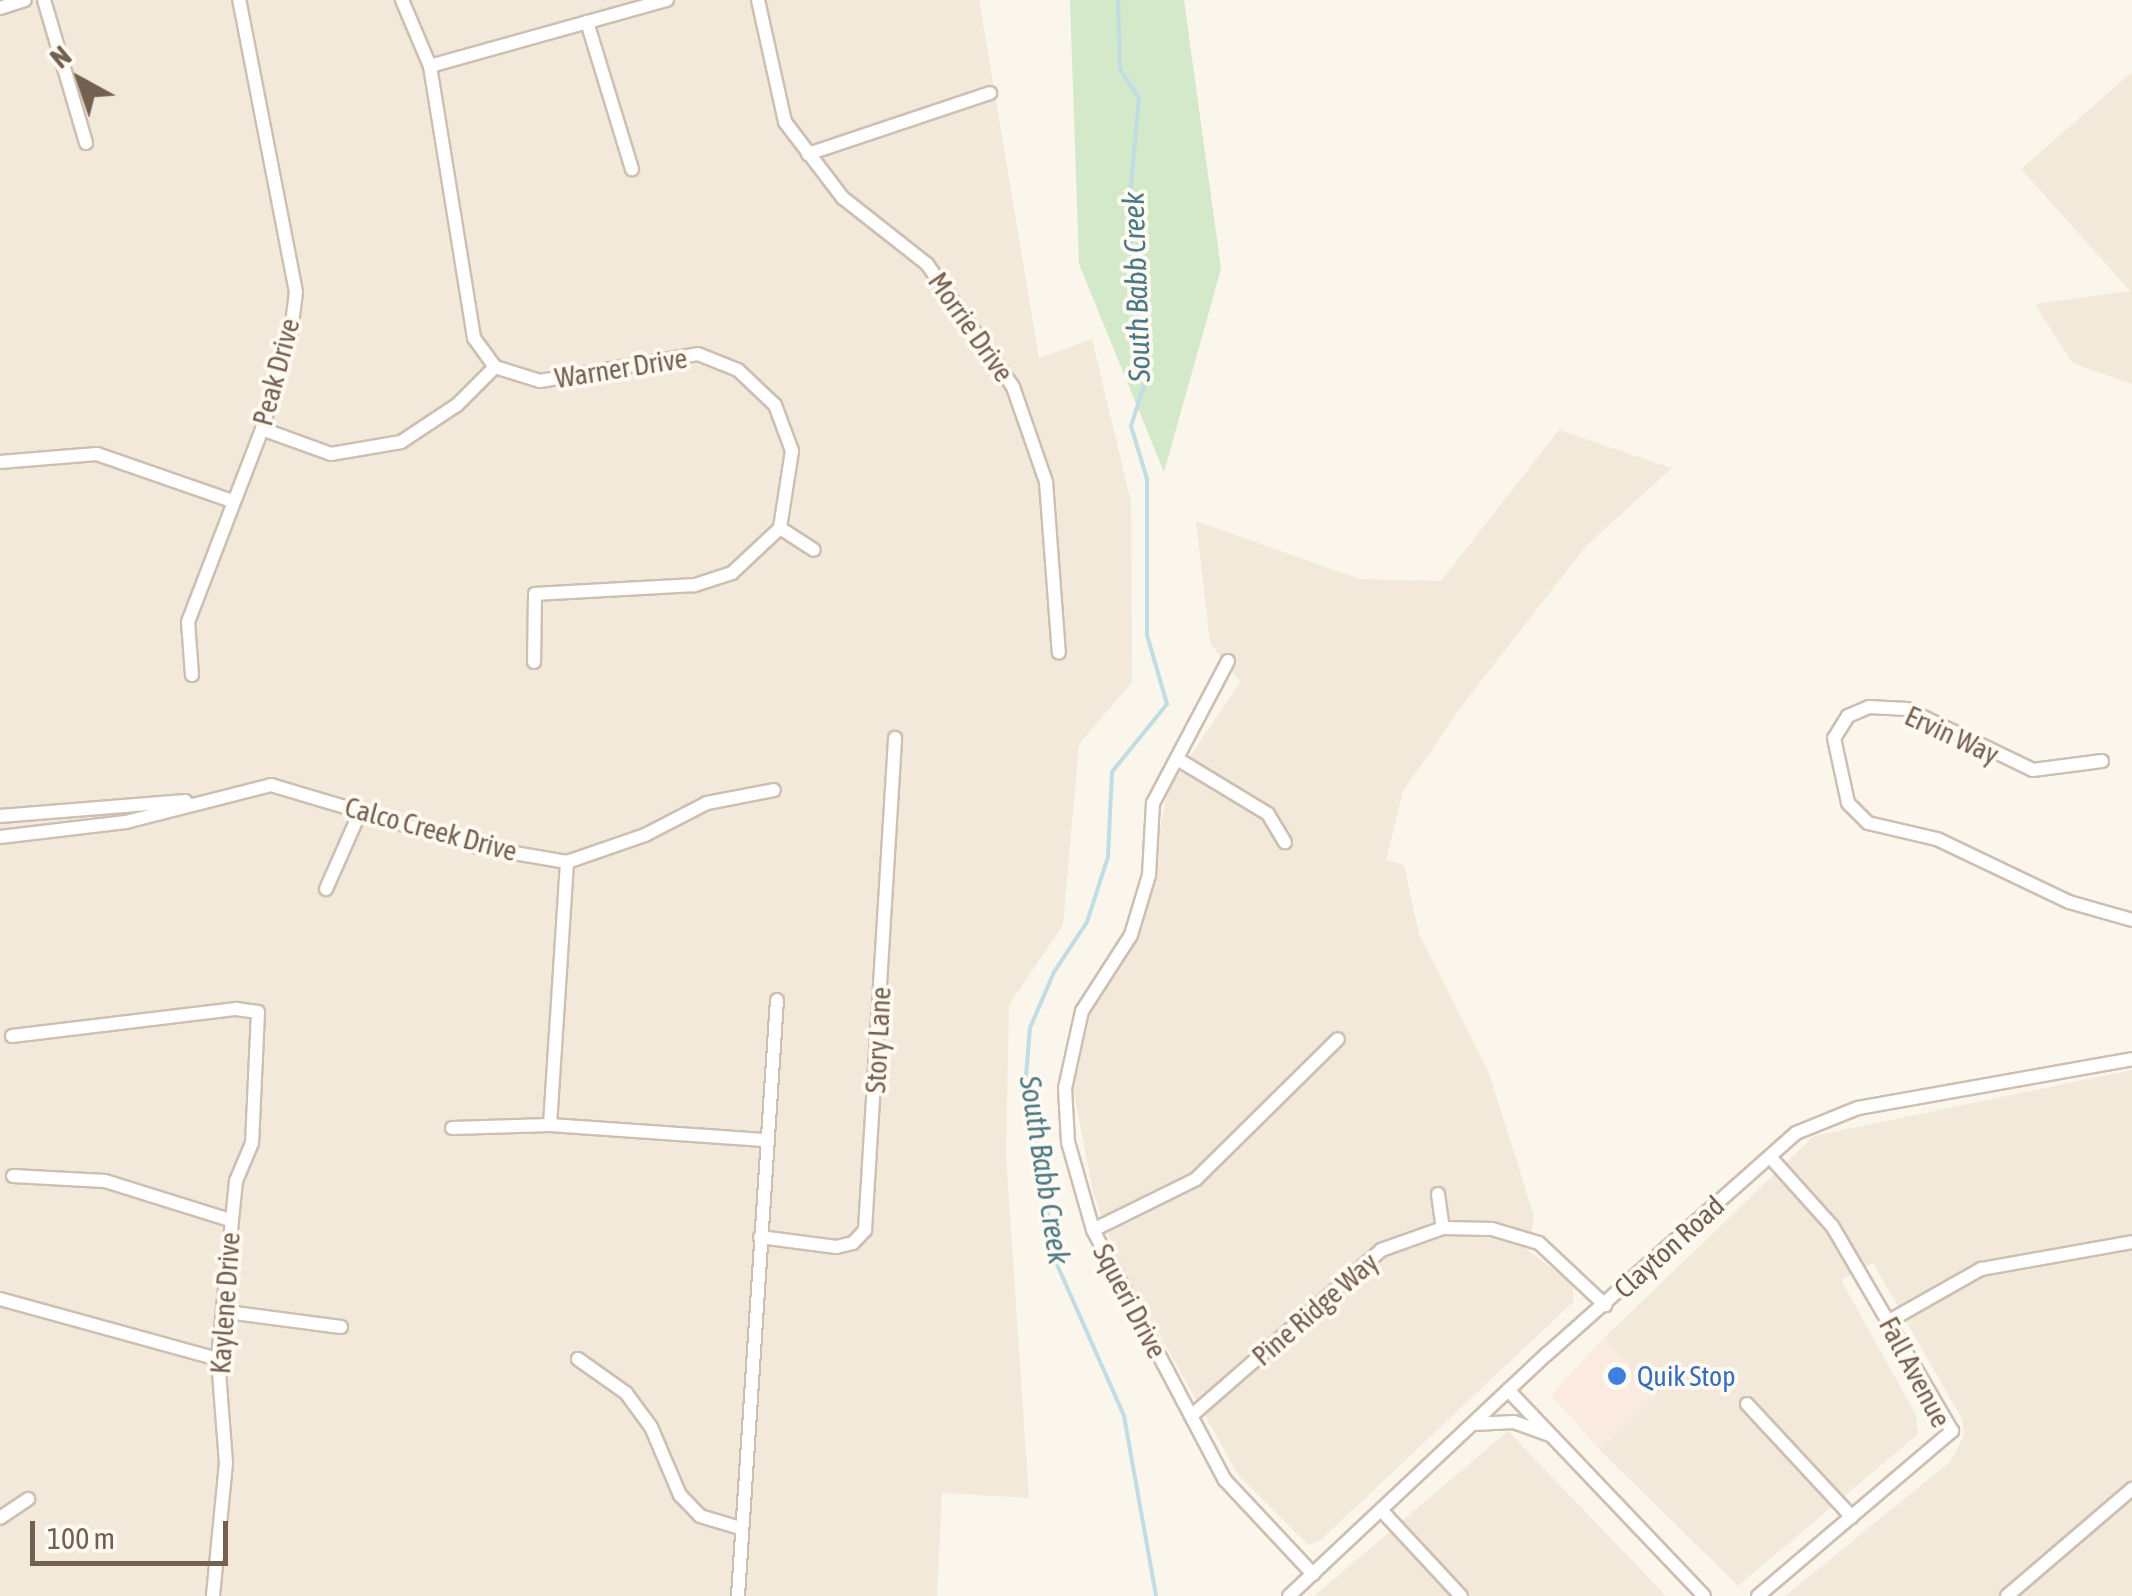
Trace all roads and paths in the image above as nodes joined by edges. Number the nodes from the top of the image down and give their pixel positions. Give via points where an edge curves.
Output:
1 (25, 0) edge
2 (44, 0) edge
3 (240, 0) edge
4 (402, 0) edge
5 (667, 0) edge
6 (758, 0) edge
7 (0, 8) edge
8 (586, 22) junction
9 (430, 66) junction
10 (990, 93) dead end
11 (86, 143) dead end
12 (808, 154) junction
13 (632, 169) dead end
14 (495, 367) junction
15 (262, 430) junction
16 (0, 462) edge
17 (232, 501) junction
18 (780, 528) junction
19 (814, 550) dead end
20 (1058, 653) dead end
21 (1228, 661) dead end
22 (534, 662) dead end
23 (192, 676) dead end
24 (896, 738) dead end
25 (1179, 760) junction
26 (2102, 761) dead end
27 (774, 790) dead end
28 (198, 802) junction
29 (361, 810) junction
30 (0, 816) edge
31 (0, 837) edge
32 (1285, 842) dead end
33 (566, 862) junction
34 (326, 889) dead end
35 (2132, 920) edge
36 (777, 1000) dead end
37 (12, 1036) dead end
38 (1338, 1039) dead end
39 (2132, 1059) edge
40 (550, 1125) junction
41 (452, 1128) dead end
42 (767, 1140) junction
43 (1770, 1157) junction
44 (13, 1176) dead end
45 (1438, 1194) dead end
46 (230, 1220) junction
47 (1443, 1228) junction
48 (1093, 1230) junction
49 (760, 1237) junction
50 (2132, 1242) edge
51 (0, 1299) edge
52 (1605, 1305) junction
53 (227, 1312) junction
54 (1889, 1321) junction
55 (341, 1326) dead end
56 (218, 1359) junction
57 (578, 1359) dead end
58 (1508, 1390) junction
59 (1747, 1404) dead end
60 (1191, 1416) junction
61 (1474, 1424) junction
62 (1552, 1436) junction
63 (2132, 1489) edge
64 (28, 1499) dead end
65 (1382, 1511) junction
66 (1852, 1517) junction
67 (0, 1518) edge
68 (740, 1528) junction
69 (1313, 1574) junction
70 (213, 1596) edge
71 (738, 1596) edge
72 (1289, 1596) edge
73 (1461, 1596) edge
74 (1704, 1596) edge
75 (1758, 1596) edge
76 (2007, 1596) edge

1 - 7 street
2 - 11 street
3 - 15 street, Peak Drive via 296,292
4 - 9 street
5 - 8 street
6 - 12 street, Morrie Drive via 785,122
8 - 9 street
8 - 13 street
9 - 14 street via 474,338
10 - 12 street
12 - 20 street, Morrie Drive via 843,198 928,264 1014,386 1046,482
14 - 15 street via 458,405 402,442 331,454
14 - 18 street, Warner Drive via 540,382 698,354 738,370 775,405 792,450
15 - 17 street, Peak Drive
16 - 17 street via 96,454
17 - 23 street, Peak Drive via 188,622
18 - 19 street
18 - 22 street via 732,573 694,585 534,594
21 - 25 street, Squeri Drive
24 - 49 street, Story Lane via 865,1230 853,1243 836,1247
25 - 32 street via 1268,814
25 - 48 street, Squeri Drive via 1152,803 1150,875 1131,935 1082,1011 1066,1088 1068,1142
26 - 35 street, Ervin Way via 2033,770 1907,710 1869,707 1848,716 1834,738 1848,803 1868,823 1936,839 2069,902
27 - 33 street, Calco Creek Drive via 707,802 646,834
28 - 29 street, Calco Creek Drive via 271,785
28 - 30 street, Calco Creek Drive via 150,799
28 - 31 street, Calco Creek Drive via 126,822
29 - 33 street, Calco Creek Drive via 478,847
29 - 34 street
33 - 40 street
36 - 42 street
37 - 46 street, Kaylene Drive via 236,1008 258,1012 252,1144 236,1181
38 - 48 street via 1196,1179
39 - 43 street, Clayton Road via 1858,1108 1796,1133
40 - 41 street
40 - 42 street
42 - 49 street
43 - 52 street, Clayton Road
43 - 54 street, Fall Avenue via 1832,1226
44 - 46 street via 105,1181
45 - 47 street
46 - 53 street, Kaylene Drive
47 - 52 street, Pine Ridge Way via 1492,1229 1539,1243
47 - 60 street, Pine Ridge Way via 1381,1250
48 - 60 street, Squeri Drive
49 - 68 street
50 - 54 street via 1981,1269
51 - 56 street
52 - 58 street, Clayton Road
53 - 55 street
53 - 56 street, Kaylene Drive
54 - 66 street, Fall Avenue via 1952,1432
56 - 70 street, Kaylene Drive via 226,1463
57 - 68 street via 626,1393 651,1427 680,1495 700,1516
58 - 61 street, Clayton Road
58 - 62 street
59 - 66 street
60 - 69 street, Squeri Drive via 1225,1480
61 - 62 street via 1514,1422
61 - 65 street, Clayton Road
62 - 74 street
63 - 76 street
64 - 67 street
65 - 69 street, Clayton Road
65 - 73 street
66 - 75 street, Fall Avenue
68 - 71 street
69 - 72 street, Clayton Road

